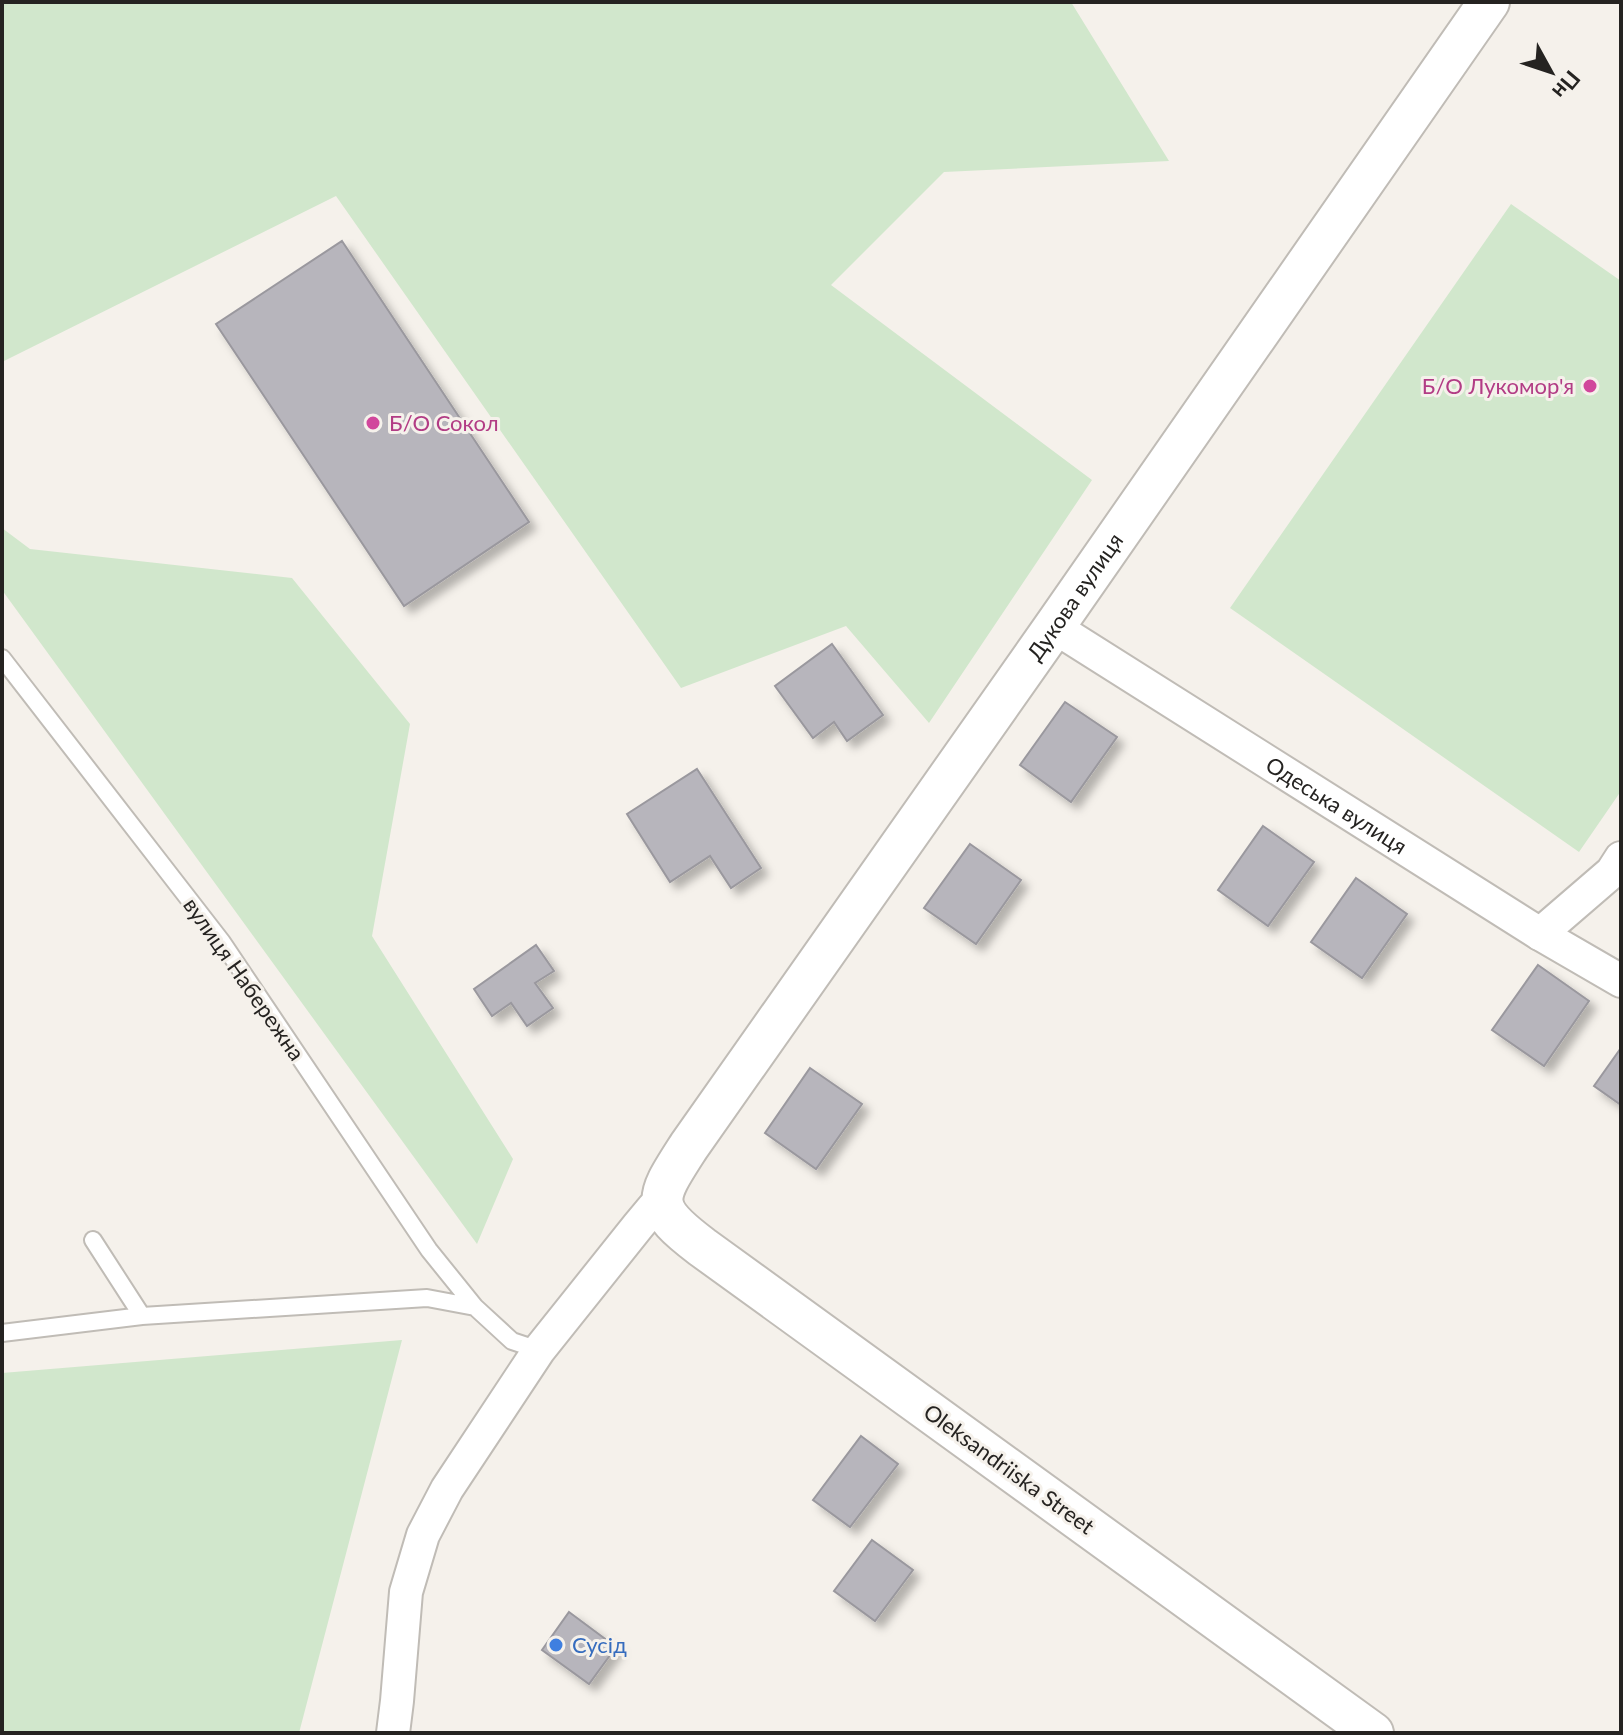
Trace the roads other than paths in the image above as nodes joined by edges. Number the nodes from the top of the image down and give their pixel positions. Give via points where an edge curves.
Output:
1 (1489, 2) edge
2 (1054, 627) junction
3 (2, 658) edge
4 (1621, 858) edge
5 (1540, 934) junction
6 (1621, 981) edge
7 (662, 1198) junction
8 (93, 1240) dead end
9 (475, 1307) junction
10 (142, 1316) junction
11 (2, 1333) edge
12 (539, 1350) junction
13 (1354, 1728) edge
14 (395, 1732) edge

1 - 2 street, Дукова вулиця
2 - 5 street, Одеська вулиця
2 - 7 street, Дукова вулиця via 689,1146
3 - 9 lane, вулиця Набережна via 222,942 429,1250
4 - 5 street via 1612,872
5 - 6 street, Одеська вулиця
7 - 12 street
7 - 13 street, Oleksandriiska Street via 664,1211 702,1247
8 - 10 lane
9 - 10 lane via 427,1298
9 - 12 lane, вулиця Набережна via 512,1341
10 - 11 lane
12 - 14 street via 447,1489 423,1535 406,1592

